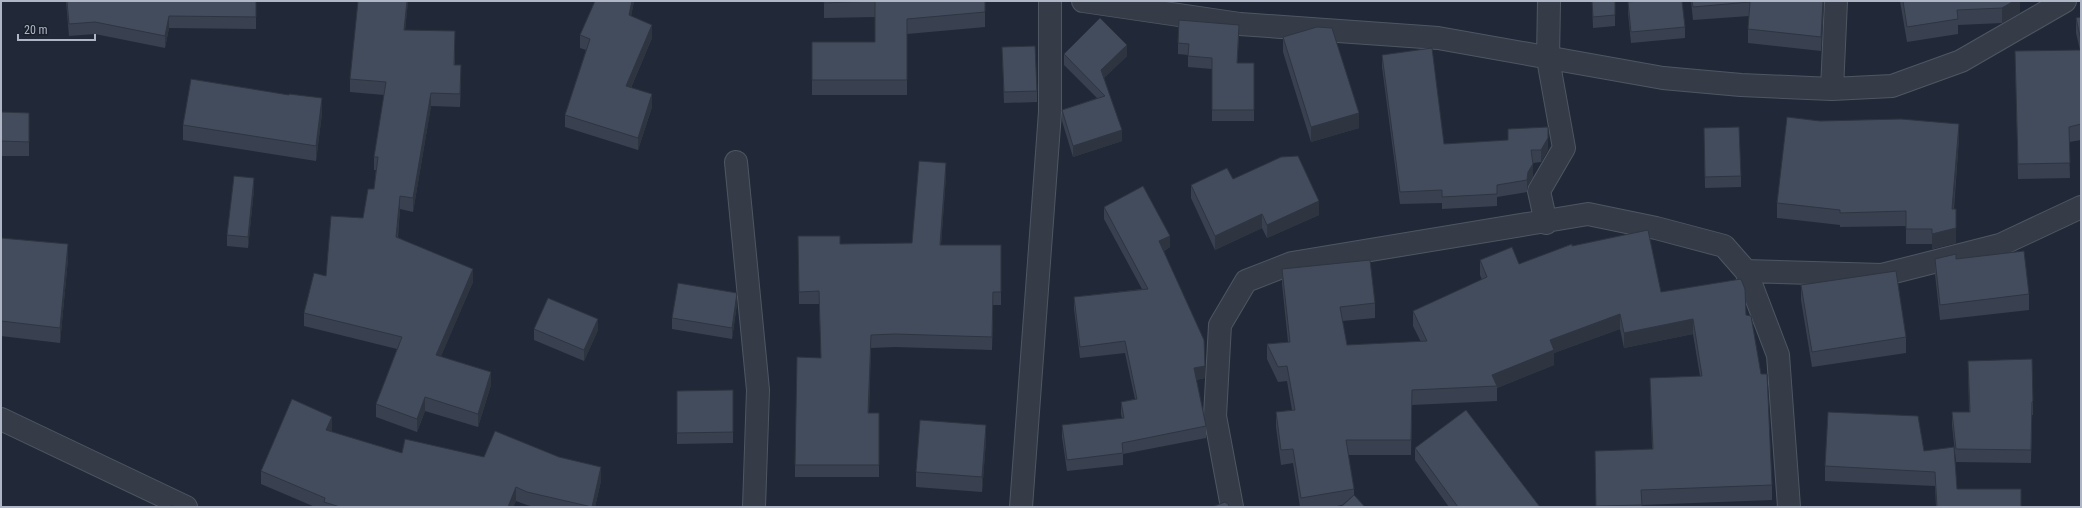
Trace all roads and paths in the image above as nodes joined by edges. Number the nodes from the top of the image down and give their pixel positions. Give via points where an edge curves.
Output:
1 (1050, 1) edge
2 (1083, 1) edge
3 (1549, 1) edge
4 (1836, 1) edge
5 (2065, 1) edge
6 (1548, 58) junction
7 (1832, 89) junction
8 (736, 162) dead end
9 (2081, 207) edge
10 (1546, 223) junction
11 (1746, 271) junction
12 (1, 419) edge
13 (186, 507) edge
14 (754, 507) edge
15 (1021, 507) edge
16 (1232, 507) edge
17 (1790, 507) edge

1 - 15 street via 1050,112
2 - 6 street via 1240,24 1438,38
3 - 6 street
4 - 7 street
5 - 7 street via 1962,61 1892,86
6 - 7 street via 1663,78
6 - 10 street via 1564,148 1539,191
8 - 14 street via 758,390
9 - 11 street via 2000,245 1882,275
10 - 11 street via 1588,214 1656,228 1724,246
10 - 16 street via 1292,263 1246,281 1220,325 1215,416
11 - 17 street via 1778,355
12 - 13 street

